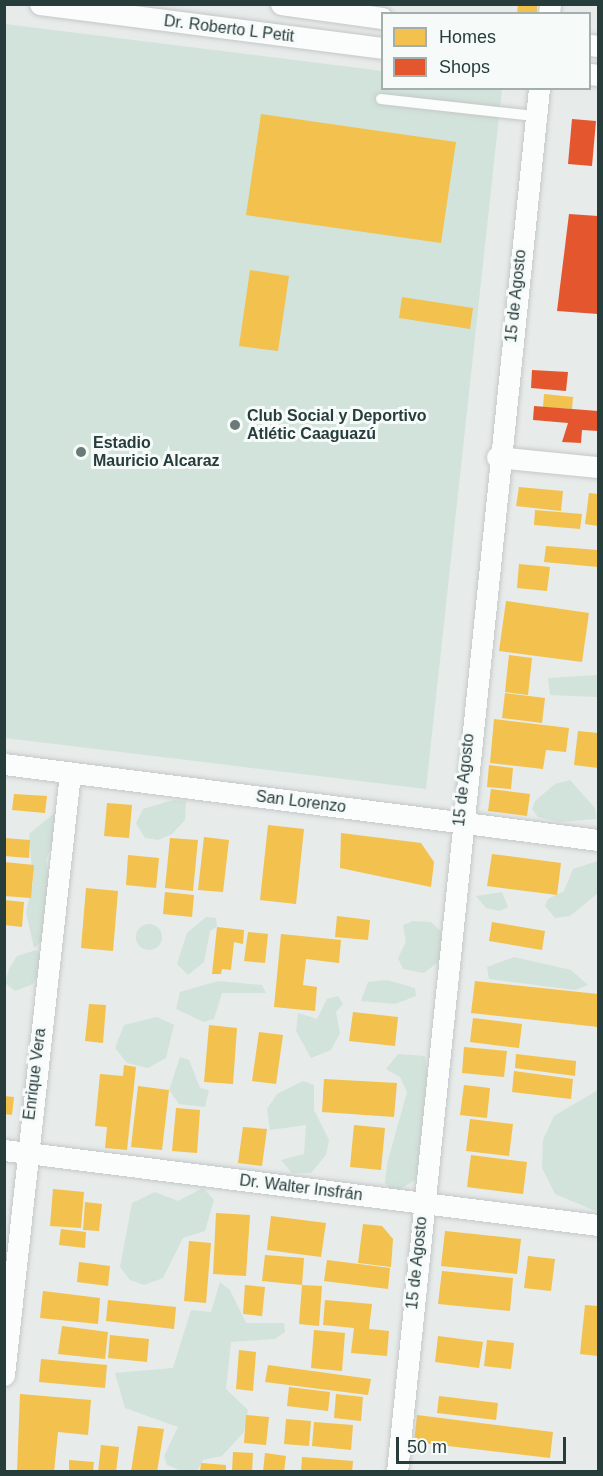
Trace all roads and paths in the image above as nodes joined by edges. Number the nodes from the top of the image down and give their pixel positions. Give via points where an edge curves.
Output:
1 (40, 4) edge
2 (281, 4) edge
3 (158, 12) edge
4 (381, 18) edge
5 (381, 48) edge
6 (539, 90) edge
7 (381, 99) dead end
8 (536, 116) junction
9 (498, 457) junction
10 (598, 467) edge
11 (4, 765) edge
12 (70, 773) junction
13 (460, 822) junction
14 (598, 840) edge
15 (4, 1150) edge
16 (26, 1154) junction
17 (423, 1204) junction
18 (598, 1225) edge
19 (4, 1375) edge
20 (397, 1472) edge

1 - 3 street, Dr. Roberto L Petit
2 - 4 street, Dr. Roberto L Petit
3 - 5 street, Dr. Roberto L Petit
6 - 8 street, 15 de Agosto
7 - 8 lane
8 - 9 street, 15 de Agosto
9 - 10 street
9 - 13 street, 15 de Agosto
11 - 12 street, San Lorenzo
12 - 13 street, San Lorenzo
12 - 16 street, Enrique Vera
13 - 14 street, San Lorenzo
13 - 17 street, 15 de Agosto
15 - 16 street, Dr. Walter Insfrán
16 - 17 street, Dr. Walter Insfrán
16 - 19 street, Enrique Vera
17 - 18 street, Dr. Walter Insfrán
17 - 20 street, 15 de Agosto

